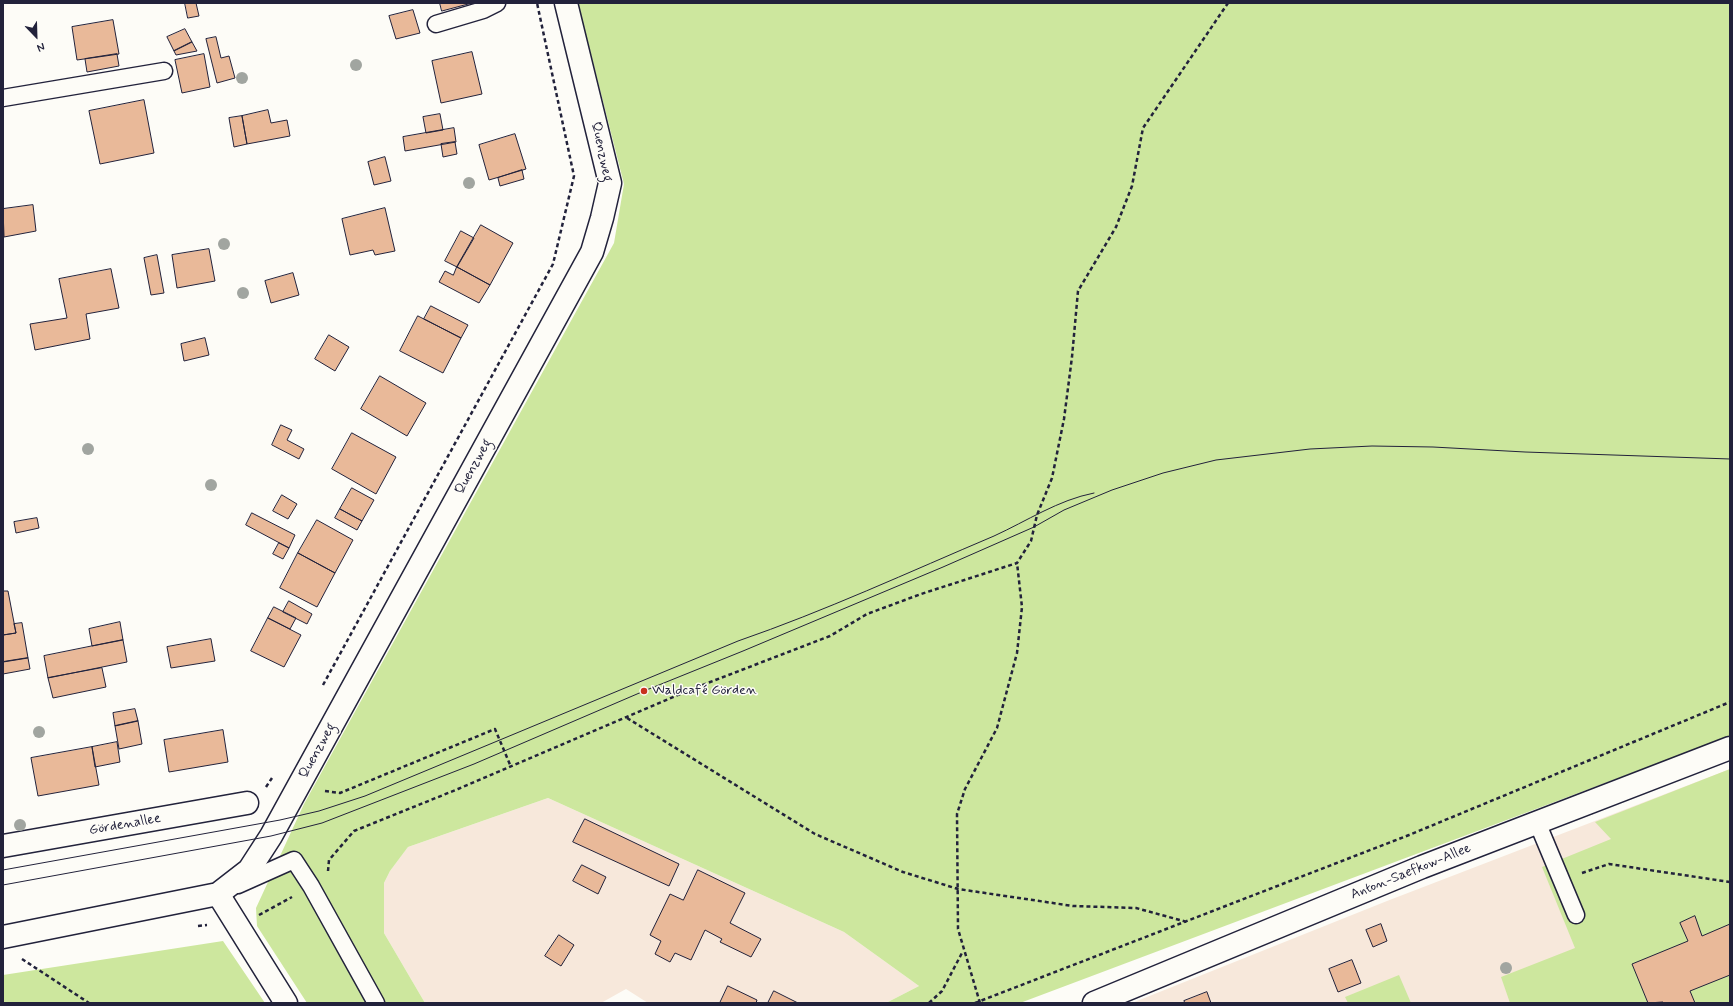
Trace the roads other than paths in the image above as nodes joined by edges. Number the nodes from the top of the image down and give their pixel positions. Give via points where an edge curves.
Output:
1 (497, 3) edge
2 (566, 3) edge
3 (436, 24) dead end
4 (164, 71) dead end
5 (3, 98) edge
6 (1730, 748) edge
7 (247, 804) dead end
8 (1537, 822) junction
9 (3, 846) edge
10 (218, 894) junction
11 (1576, 915) dead end
12 (3, 937) edge
13 (286, 1003) edge
14 (376, 1003) edge
15 (1094, 1003) edge

1 - 3 lane via 483,10
2 - 10 street, Quenzweg via 610,184 592,252 271,836 249,870
4 - 5 lane
6 - 8 street, Anton-Saefkow-Allee
7 - 9 street, Gördenallee
8 - 11 lane
8 - 15 street, Anton-Saefkow-Allee via 1422,866
10 - 12 street
10 - 13 street
10 - 14 lane via 294,860 312,886

